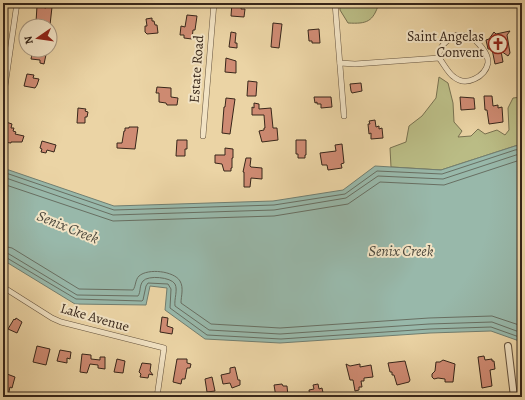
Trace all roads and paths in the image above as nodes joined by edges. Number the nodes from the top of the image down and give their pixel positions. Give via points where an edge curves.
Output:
1 (17, 3) edge
2 (214, 3) edge
3 (335, 3) edge
4 (439, 58) junction
5 (340, 63) junction
6 (5, 86) dead end
7 (344, 116) dead end
8 (203, 136) dead end
9 (3, 287) edge
10 (508, 346) dead end
11 (157, 397) edge
12 (514, 397) edge

1 - 6 street
2 - 8 street, Estate Road
3 - 5 street
4 - 4 street via 455,78 463,82 474,80 488,62 475,40 462,35 446,41
4 - 5 street
5 - 7 street
9 - 11 street, Lake Avenue via 61,322 164,348
10 - 12 street

